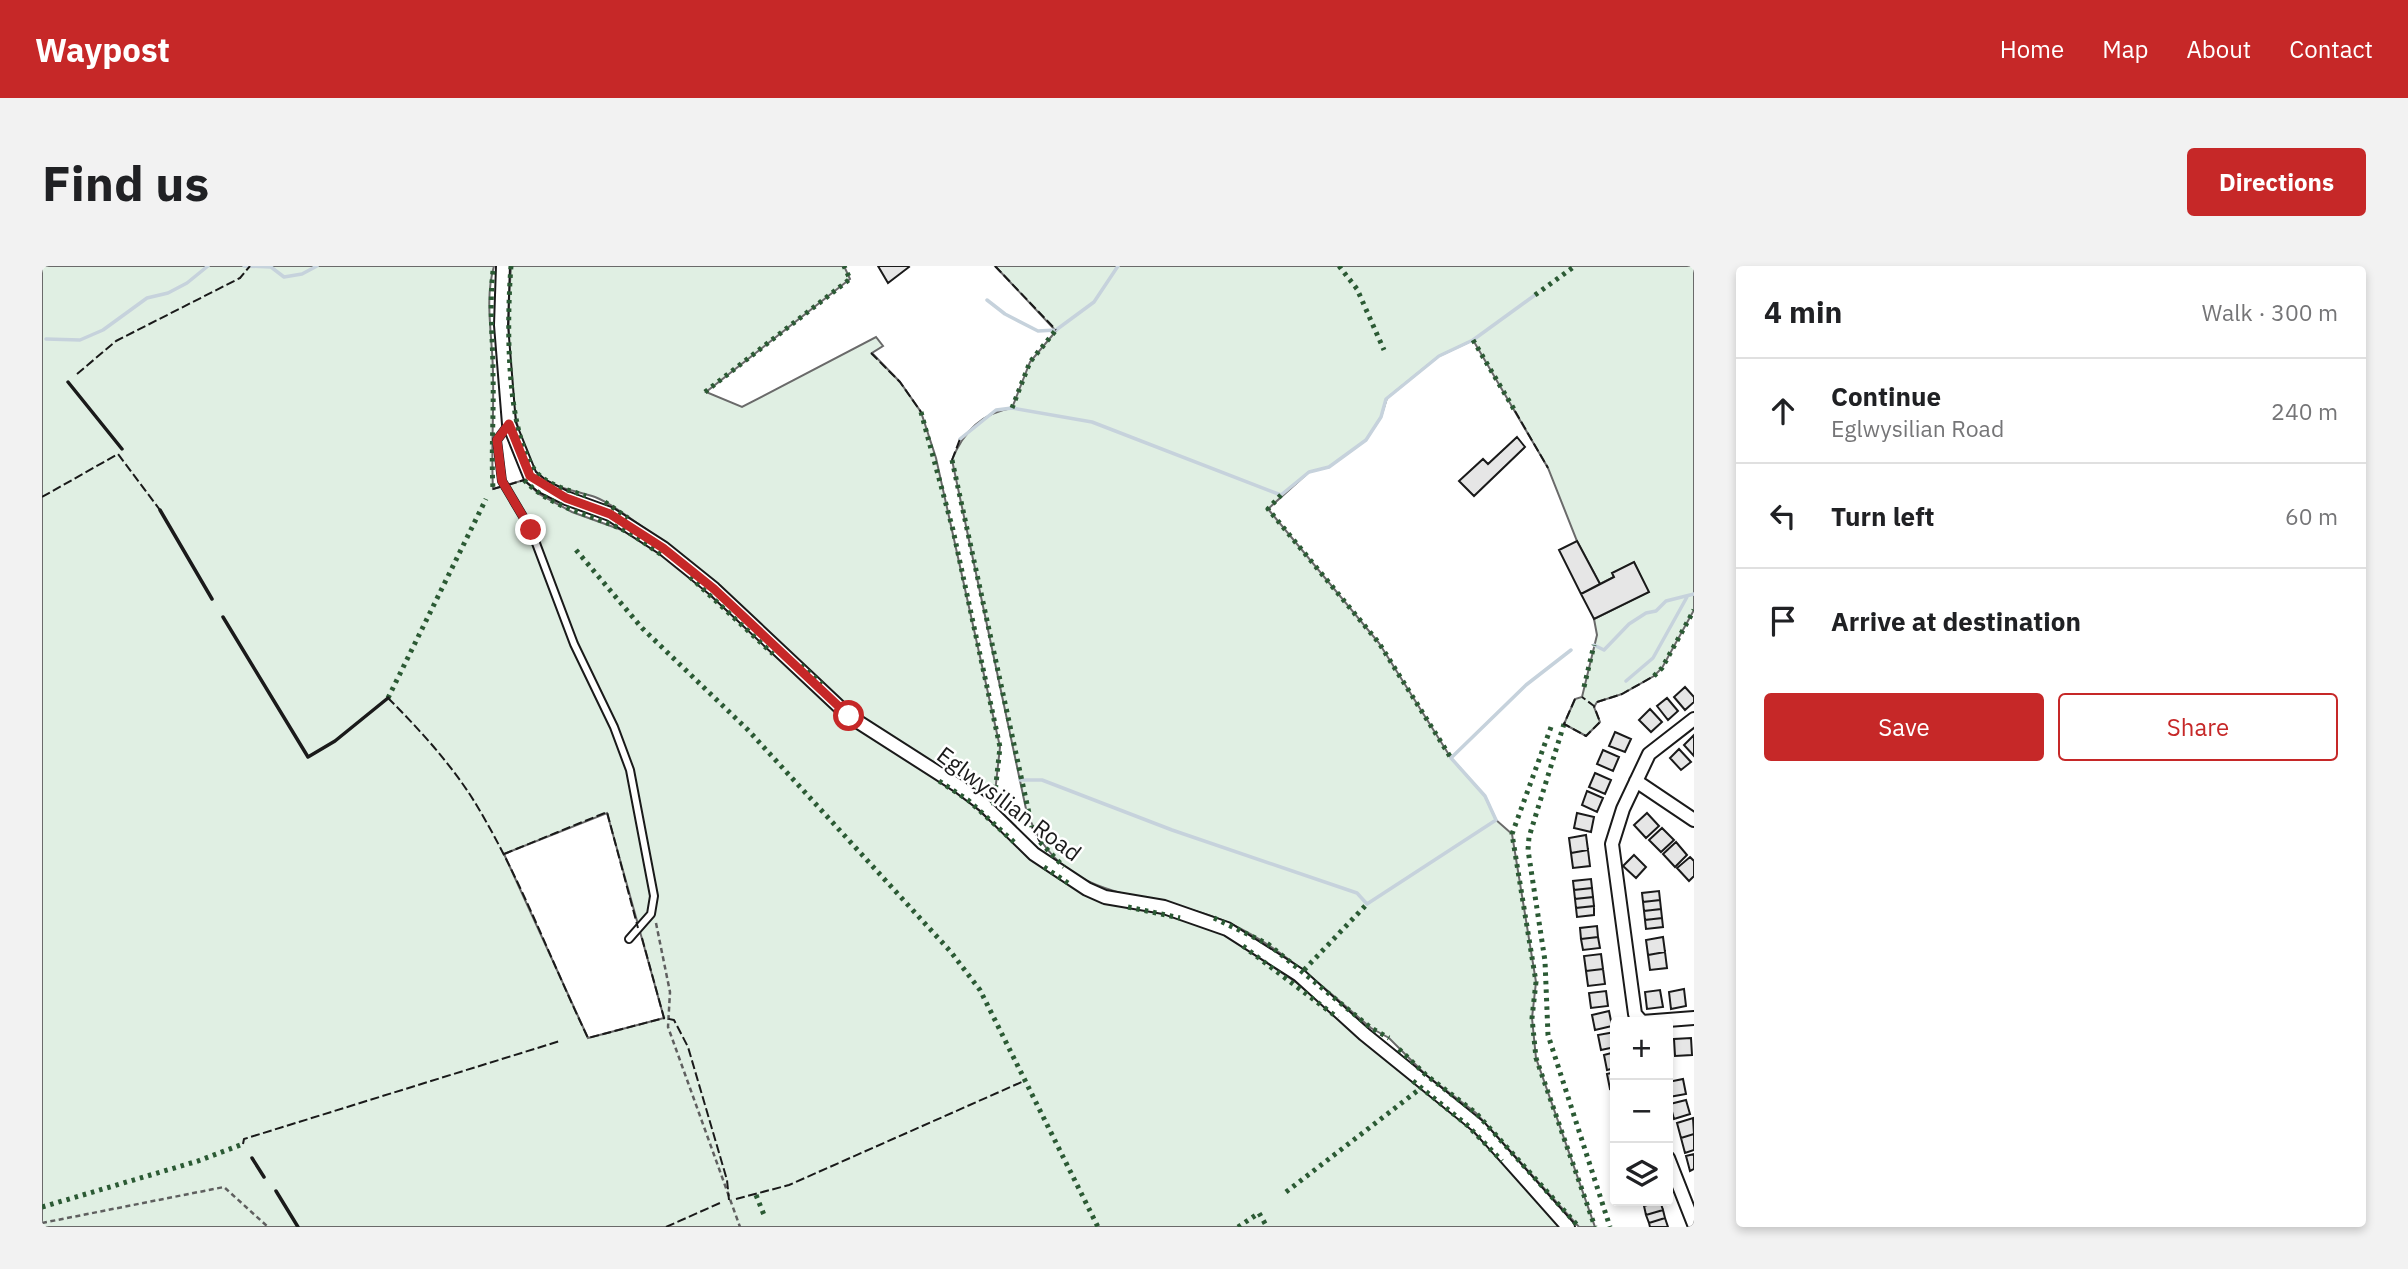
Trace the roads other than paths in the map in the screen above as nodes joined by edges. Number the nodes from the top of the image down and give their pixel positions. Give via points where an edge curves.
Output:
1 (503, 266) edge
2 (509, 424) junction
3 (1694, 719) edge
4 (1636, 781) junction
5 (1694, 820) edge
6 (629, 939) dead end
7 (1694, 1018) edge
8 (1673, 1171) edge
9 (1694, 1224) edge
10 (1568, 1227) edge

1 - 2 street, Eglwysilian Road via 500,325
2 - 6 lane via 497,440 502,481 531,530 574,644 630,770 653,909
2 - 10 street, Eglwysilian Road via 530,476 542,486 610,514 663,548 714,589 849,716 968,793 1034,854 1105,897 1164,907 1227,929 1299,975 1479,1127
3 - 4 street via 1649,754
4 - 5 street
4 - 7 street via 1612,844 1633,1006 1642,1022
8 - 9 street

